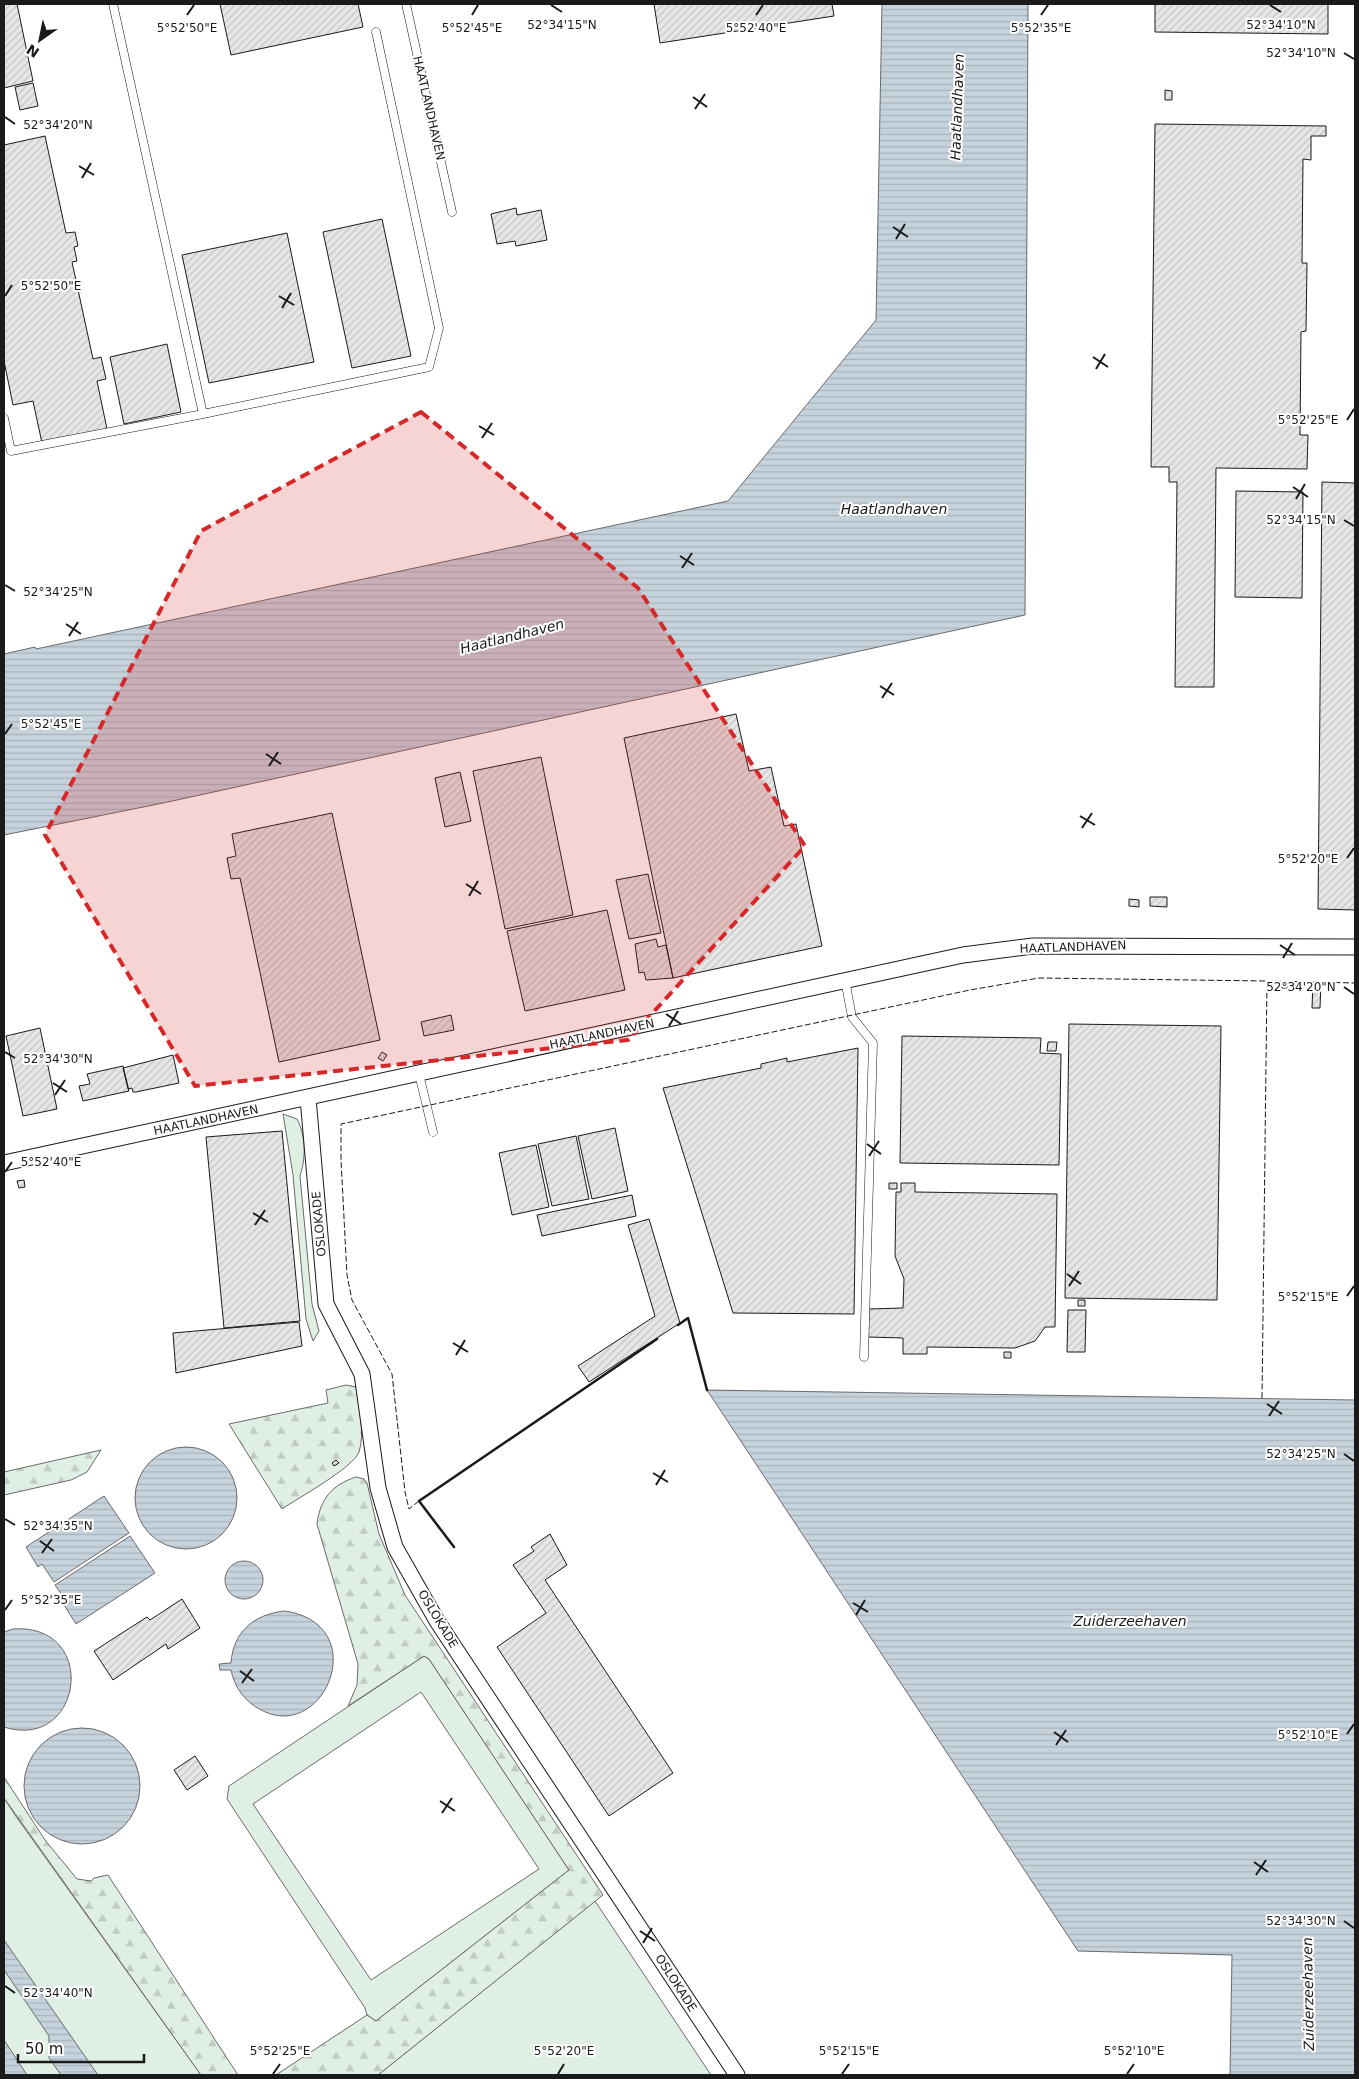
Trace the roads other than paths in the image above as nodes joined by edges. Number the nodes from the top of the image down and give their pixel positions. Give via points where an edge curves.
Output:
1 (113, 4) edge
2 (406, 4) edge
3 (376, 32) dead end
4 (452, 212) dead end
5 (203, 414) junction
6 (4, 418) edge
7 (1355, 947) edge
8 (845, 980) junction
9 (419, 1074) junction
10 (308, 1098) junction
11 (433, 1132) dead end
12 (4, 1163) edge
13 (864, 1357) dead end
14 (737, 2075) edge

1 - 5 lane
2 - 4 lane, HAATLANDHAVEN
3 - 5 lane via 439,328 429,367
5 - 6 lane via 11,451
7 - 8 street, HAATLANDHAVEN via 1033,946 963,955
8 - 9 street, HAATLANDHAVEN
8 - 13 lane via 852,1017 873,1043
9 - 10 street, HAATLANDHAVEN
9 - 11 lane
10 - 12 street, HAATLANDHAVEN
10 - 14 street, OSLOKADE via 326,1304 362,1374 378,1488 395,1547 437,1621

